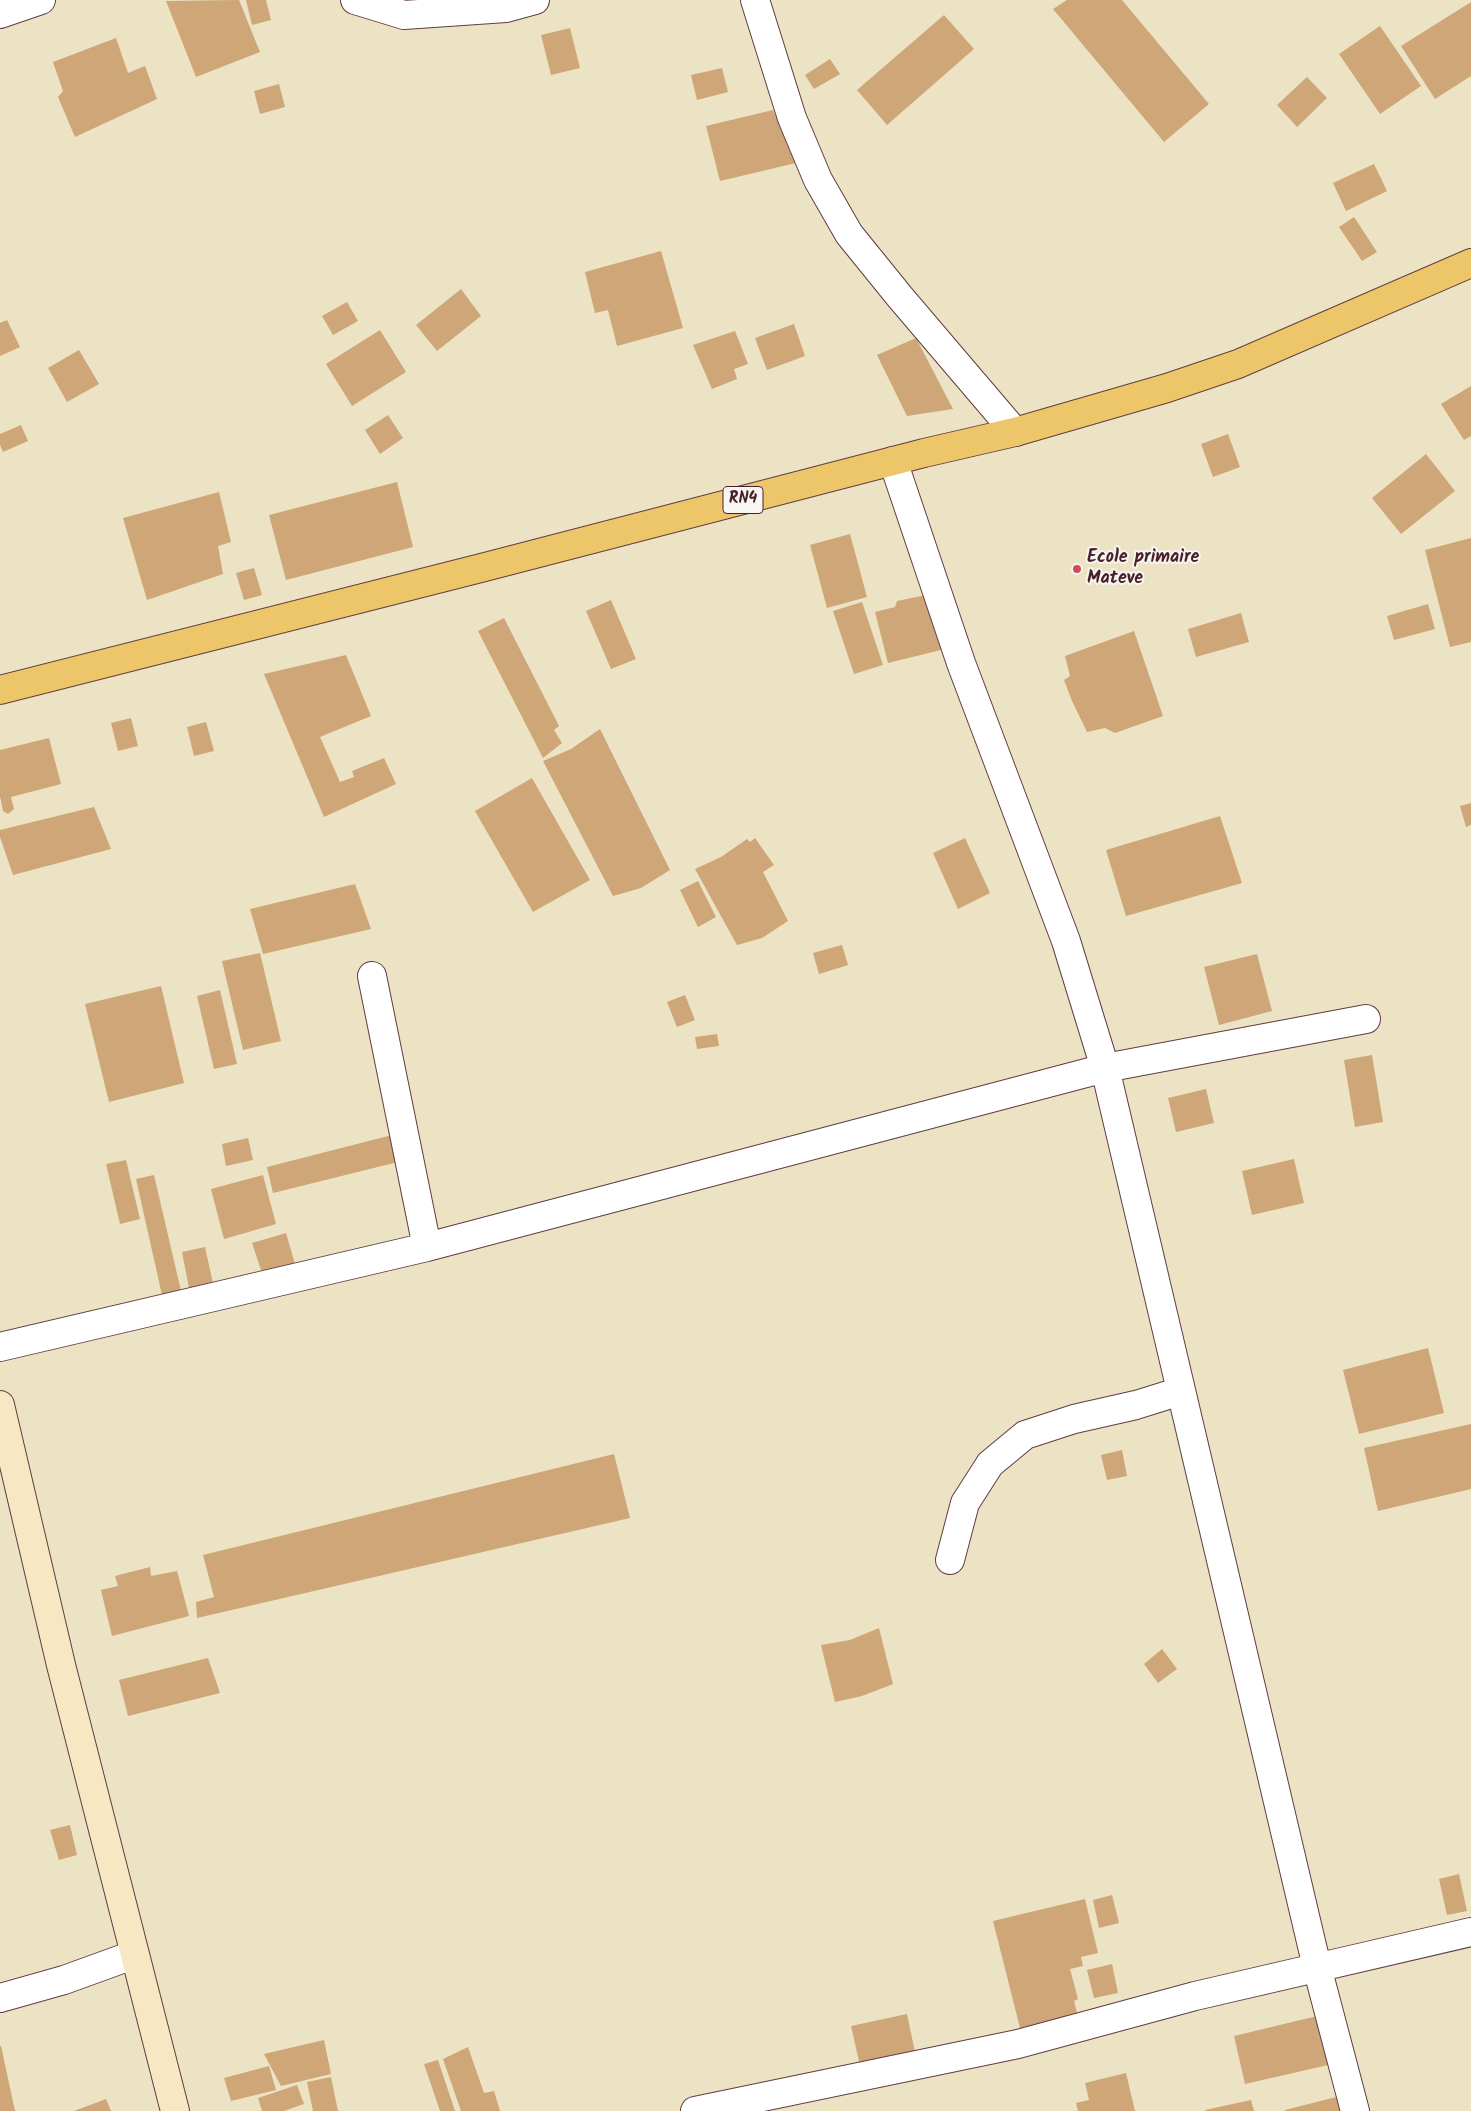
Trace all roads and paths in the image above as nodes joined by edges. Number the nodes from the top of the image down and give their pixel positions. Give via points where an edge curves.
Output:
1 (41, 0) edge
2 (355, 0) edge
3 (536, 0) edge
4 (755, 0) edge
5 (0, 14) edge
6 (1471, 263) edge
7 (1015, 432) junction
8 (893, 462) junction
9 (0, 690) edge
10 (372, 976) dead end
11 (1366, 1019) dead end
12 (1105, 1068) junction
13 (427, 1247) junction
14 (0, 1347) edge
15 (1181, 1391) junction
16 (0, 1405) edge
17 (950, 1560) dead end
18 (1471, 1932) edge
19 (134, 1955) junction
20 (1317, 1967) junction
21 (0, 1998) edge
22 (766, 2104) edge
23 (175, 2111) edge
24 (695, 2111) edge
25 (1354, 2111) edge

1 - 5 street
2 - 3 street via 404,15 506,8
4 - 7 street via 792,118 818,180 849,234
6 - 7 highway, RN4 via 1238,364
7 - 8 highway, RN4
8 - 9 highway, RN4
8 - 12 street via 961,663 1066,941
10 - 13 street
11 - 12 street
12 - 13 street
12 - 15 street
13 - 14 street
15 - 17 street via 1025,1434 990,1464 965,1503
15 - 20 street
16 - 19 street
18 - 20 street
19 - 21 street
19 - 23 street
20 - 22 street via 1018,2044
20 - 25 street
22 - 24 street

